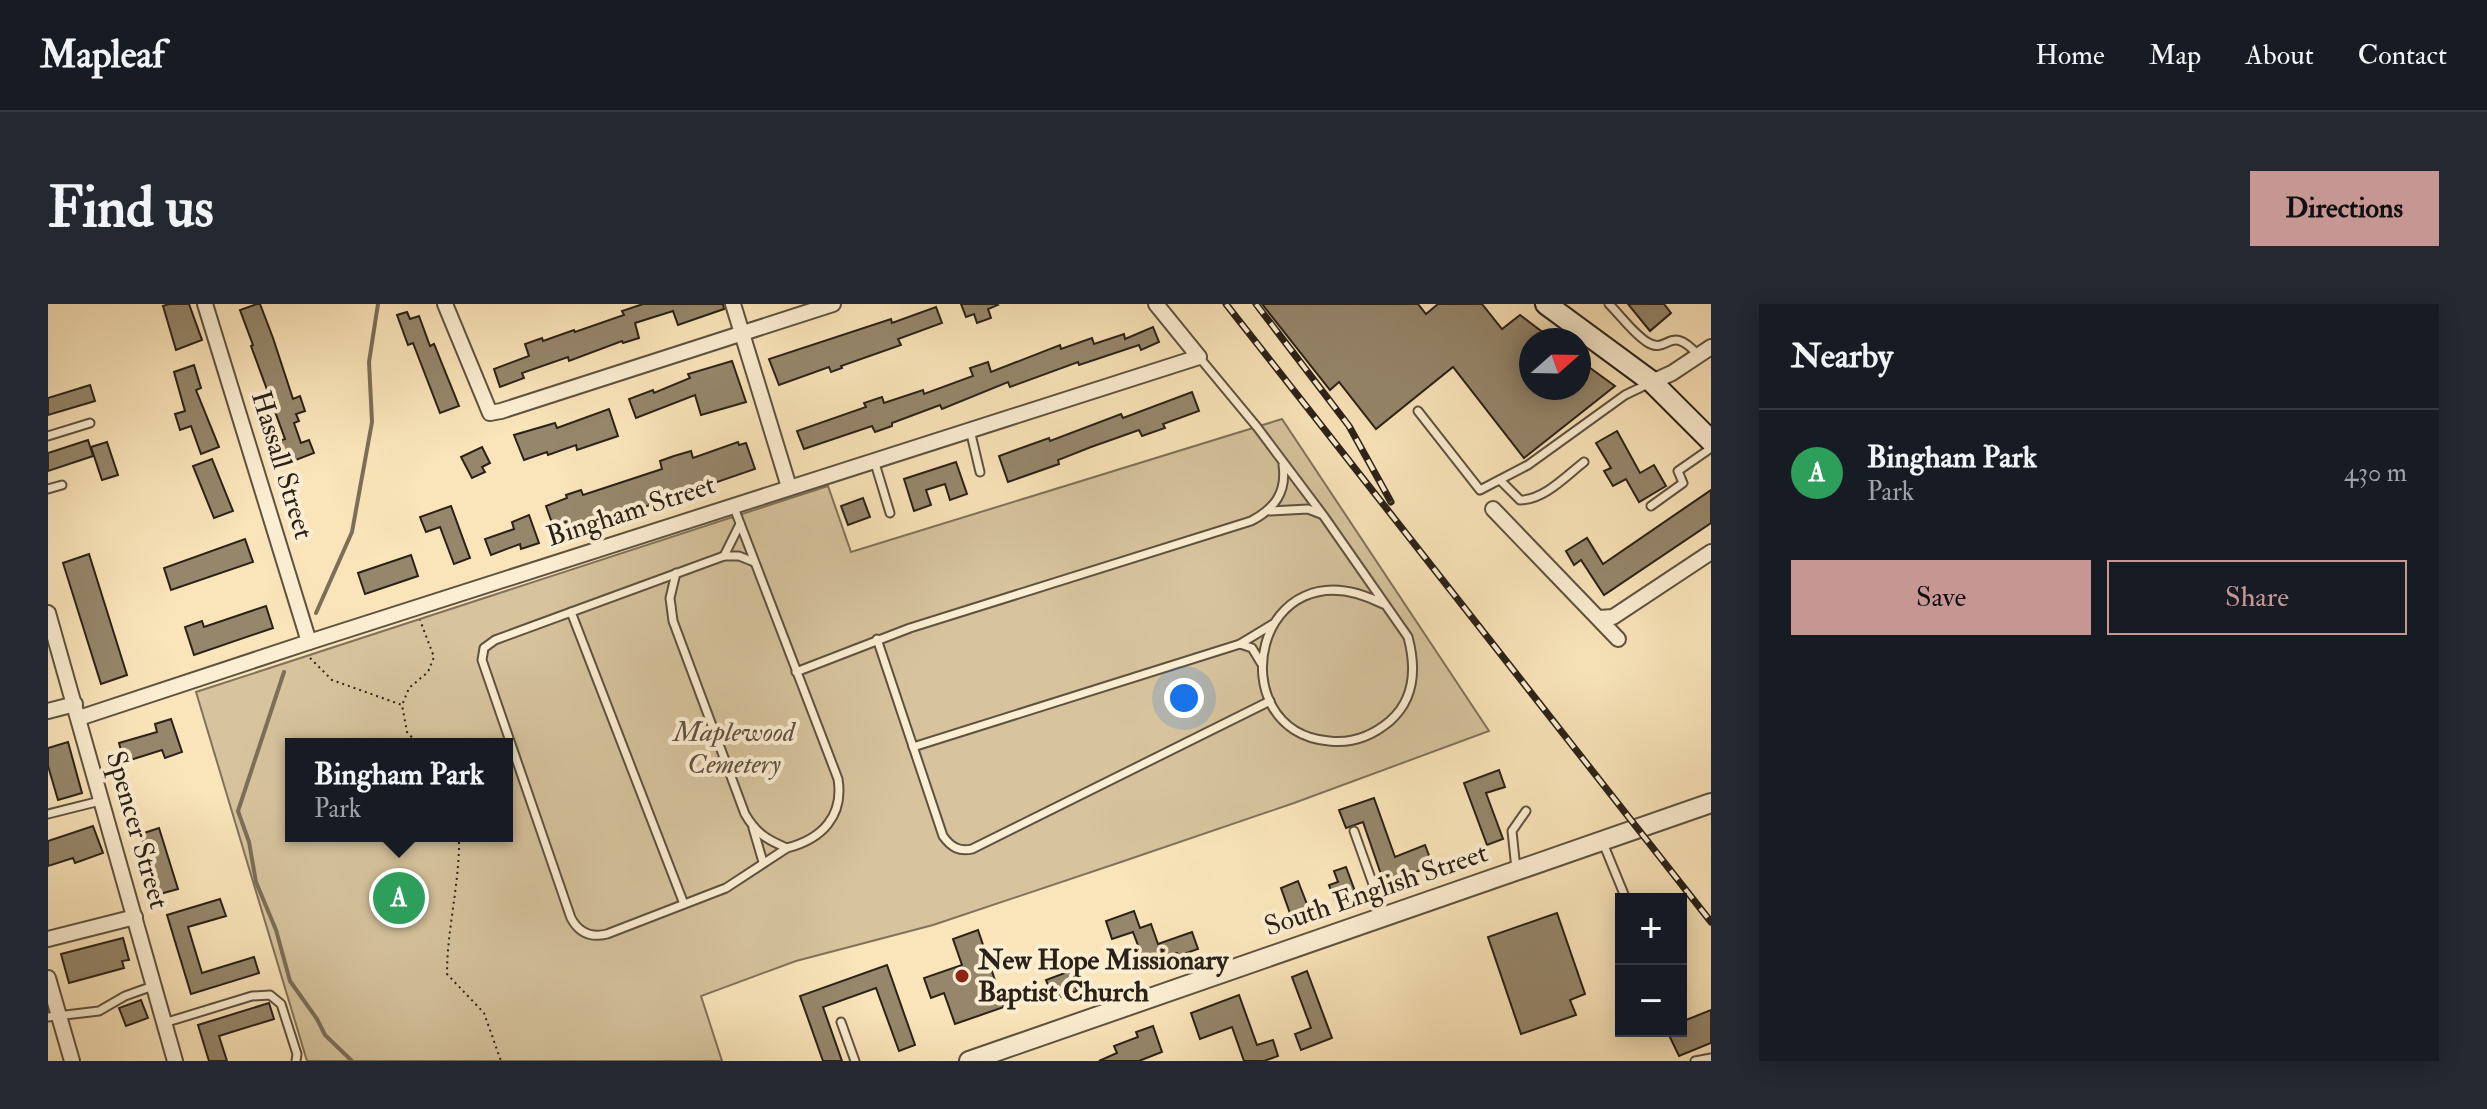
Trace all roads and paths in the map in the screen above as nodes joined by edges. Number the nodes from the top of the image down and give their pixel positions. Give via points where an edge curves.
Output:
1 (205, 304) edge
2 (445, 304) edge
3 (733, 304) edge
4 (833, 304) edge
5 (1156, 304) edge
6 (1546, 304) edge
7 (1609, 304) edge
8 (742, 332) junction
9 (1711, 347) edge
10 (1698, 356) junction
11 (1199, 357) junction
12 (1652, 382) junction
13 (1418, 411) dead end
14 (90, 423) dead end
15 (970, 430) junction
16 (48, 436) edge
17 (1711, 441) edge
18 (1711, 448) edge
19 (1281, 459) junction
20 (874, 460) junction
21 (1584, 462) dead end
22 (980, 472) dead end
23 (1500, 480) junction
24 (62, 485) dead end
25 (789, 487) junction
26 (48, 489) edge
27 (733, 505) junction
28 (1651, 506) dead end
29 (1493, 509) dead end
30 (1268, 512) junction
31 (890, 513) dead end
32 (1323, 515) junction
33 (740, 524) junction
34 (1711, 552) edge
35 (724, 556) junction
36 (754, 562) junction
37 (676, 573) junction
38 (1383, 604) junction
39 (415, 607) junction
40 (571, 612) junction
41 (48, 613) edge
42 (1599, 618) junction
43 (1273, 624) junction
44 (877, 639) junction
45 (1618, 639) dead end
46 (304, 643) junction
47 (1240, 644) junction
48 (1261, 663) junction
49 (796, 672) junction
50 (1270, 701) junction
51 (402, 705) junction
52 (48, 711) edge
53 (77, 711) junction
54 (412, 738) edge
55 (509, 738) edge
56 (913, 747) junction
57 (513, 750) edge
58 (102, 800) junction
59 (1711, 803) edge
60 (1526, 811) dead end
61 (48, 814) edge
62 (752, 826) junction
63 (1354, 831) dead end
64 (1602, 841) junction
65 (459, 842) edge
66 (787, 848) junction
67 (763, 862) junction
68 (1516, 871) junction
69 (1624, 893) edge
70 (684, 904) junction
71 (135, 917) junction
72 (1385, 917) junction
73 (48, 939) edge
74 (48, 978) edge
75 (153, 986) junction
76 (53, 1016) edge
77 (841, 1022) dead end
78 (164, 1023) junction
79 (1711, 1058) edge
80 (72, 1061) edge
81 (175, 1061) edge
82 (296, 1061) edge
83 (501, 1061) edge
84 (855, 1061) edge
85 (969, 1061) edge
86 (1695, 1061) edge

1 - 46 street, Hassall Street
2 - 8 street via 490,413
3 - 8 street
4 - 8 street
5 - 11 street
6 - 12 main road
7 - 10 lane via 1648,343 1686,341
8 - 25 street
9 - 10 street
10 - 12 street
11 - 15 street, Bingham Street
11 - 19 lane
12 - 17 main road
12 - 23 lane
13 - 23 lane via 1480,490
14 - 16 lane
15 - 20 street, Bingham Street
15 - 22 lane
18 - 28 lane via 1678,471 1683,483
19 - 30 lane via 1283,487
19 - 32 lane
20 - 25 street, Bingham Street
20 - 31 lane
21 - 23 lane via 1528,500 1520,500
24 - 26 lane
25 - 27 street, Bingham Street
27 - 33 lane
27 - 39 street, Bingham Street
29 - 42 street
30 - 32 lane via 1308,509
30 - 44 lane via 1241,525
32 - 38 lane
33 - 35 lane
33 - 36 lane
34 - 42 street via 1613,617
35 - 36 lane
35 - 37 lane
36 - 49 lane
37 - 40 lane
37 - 62 lane via 670,598 673,621
38 - 43 lane via 1336,589 1289,606
38 - 50 lane via 1408,637 1413,678 1395,716 1380,730 1351,741 1320,741 1281,718
39 - 46 street, Bingham Street
39 - 51 path via 434,657
40 - 55 lane via 484,648 482,660
40 - 70 lane
41 - 53 street, Spencer Street
42 - 45 street
43 - 47 lane
43 - 48 lane
44 - 49 lane
44 - 56 lane
46 - 51 path via 332,680
46 - 53 street, Bingham Street
47 - 48 lane via 1252,648
47 - 56 lane
48 - 50 lane
49 - 66 lane via 840,792 828,825
50 - 56 lane via 963,851 943,836
51 - 54 path
52 - 53 street, Bingham Street
53 - 58 street, Spencer Street
57 - 70 lane via 571,918 582,932 601,936
58 - 61 lane
58 - 71 street, Spencer Street
59 - 64 street, South English Street
60 - 68 lane via 1512,831
62 - 66 lane
62 - 67 lane
63 - 72 lane
64 - 68 street, South English Street
64 - 69 lane
65 - 83 path via 447,974 484,1013
66 - 67 lane
67 - 70 lane via 726,888
68 - 72 street, South English Street
71 - 73 street
71 - 75 street, Spencer Street
72 - 85 street, South English Street
74 - 76 street
75 - 76 lane via 99,1011
75 - 78 street, Spencer Street
76 - 80 street
77 - 84 lane
78 - 81 street, Spencer Street
78 - 82 lane via 270,995 281,1004
79 - 86 lane

